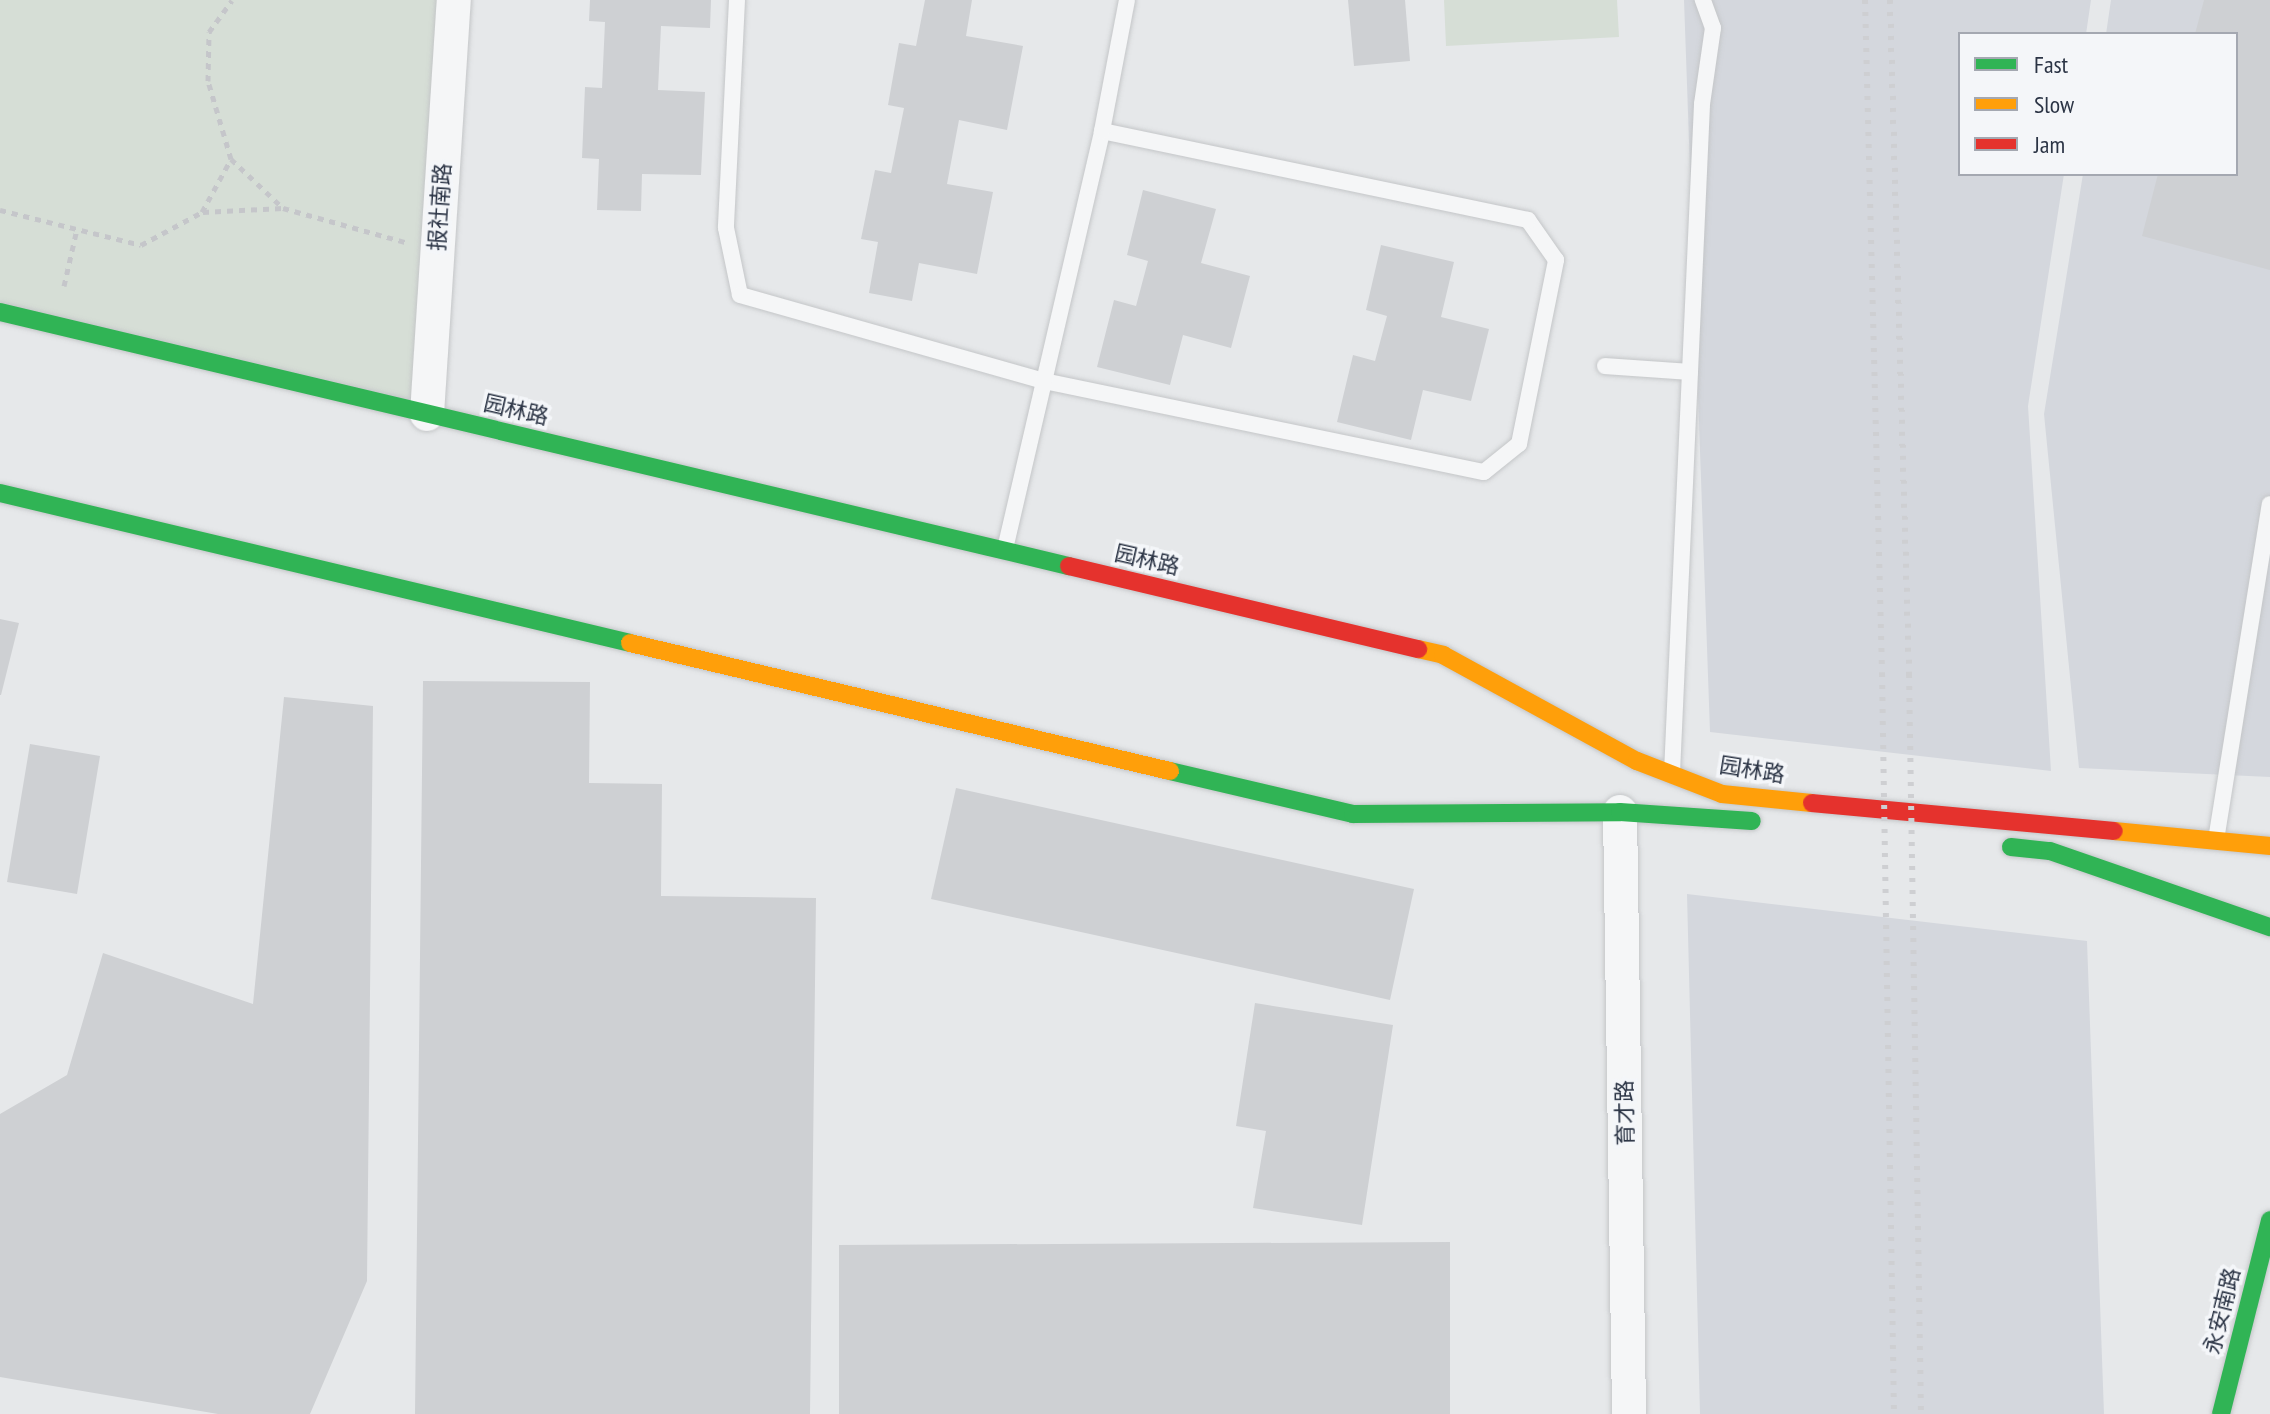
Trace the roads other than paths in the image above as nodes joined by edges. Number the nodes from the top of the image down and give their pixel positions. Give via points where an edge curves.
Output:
1 (454, 0) edge
2 (737, 0) edge
3 (1127, 0) edge
4 (1703, 0) edge
5 (1102, 131) junction
6 (0, 312) edge
7 (1605, 366) dead end
8 (1690, 372) junction
9 (1044, 381) junction
10 (427, 414) junction
11 (0, 493) edge
12 (2270, 504) edge
13 (1004, 550) junction
14 (1672, 775) junction
15 (1620, 812) junction
16 (1766, 822) dead end
17 (2216, 841) junction
18 (1987, 845) dead end
19 (2270, 846) edge
20 (2270, 927) edge
21 (2270, 1220) edge
22 (1629, 1414) edge
23 (2221, 1414) edge

1 - 10 street, 报社南路
2 - 9 lane via 726,228 740,295
3 - 5 lane
4 - 8 lane via 1713,28 1702,104
5 - 9 lane
5 - 9 lane via 1528,220 1556,260 1519,444 1484,472
6 - 10 main road, 园林路
7 - 8 lane
8 - 14 lane
9 - 13 lane
10 - 13 main road, 园林路
11 - 15 main road via 1353,814
12 - 17 lane
13 - 14 main road, 园林路 via 1443,655
14 - 17 main road, 园林路 via 1722,794
15 - 16 main road
15 - 22 street, 育才路
17 - 19 main road, 园林路
18 - 20 main road via 2050,851
21 - 23 main road, 永安南路

